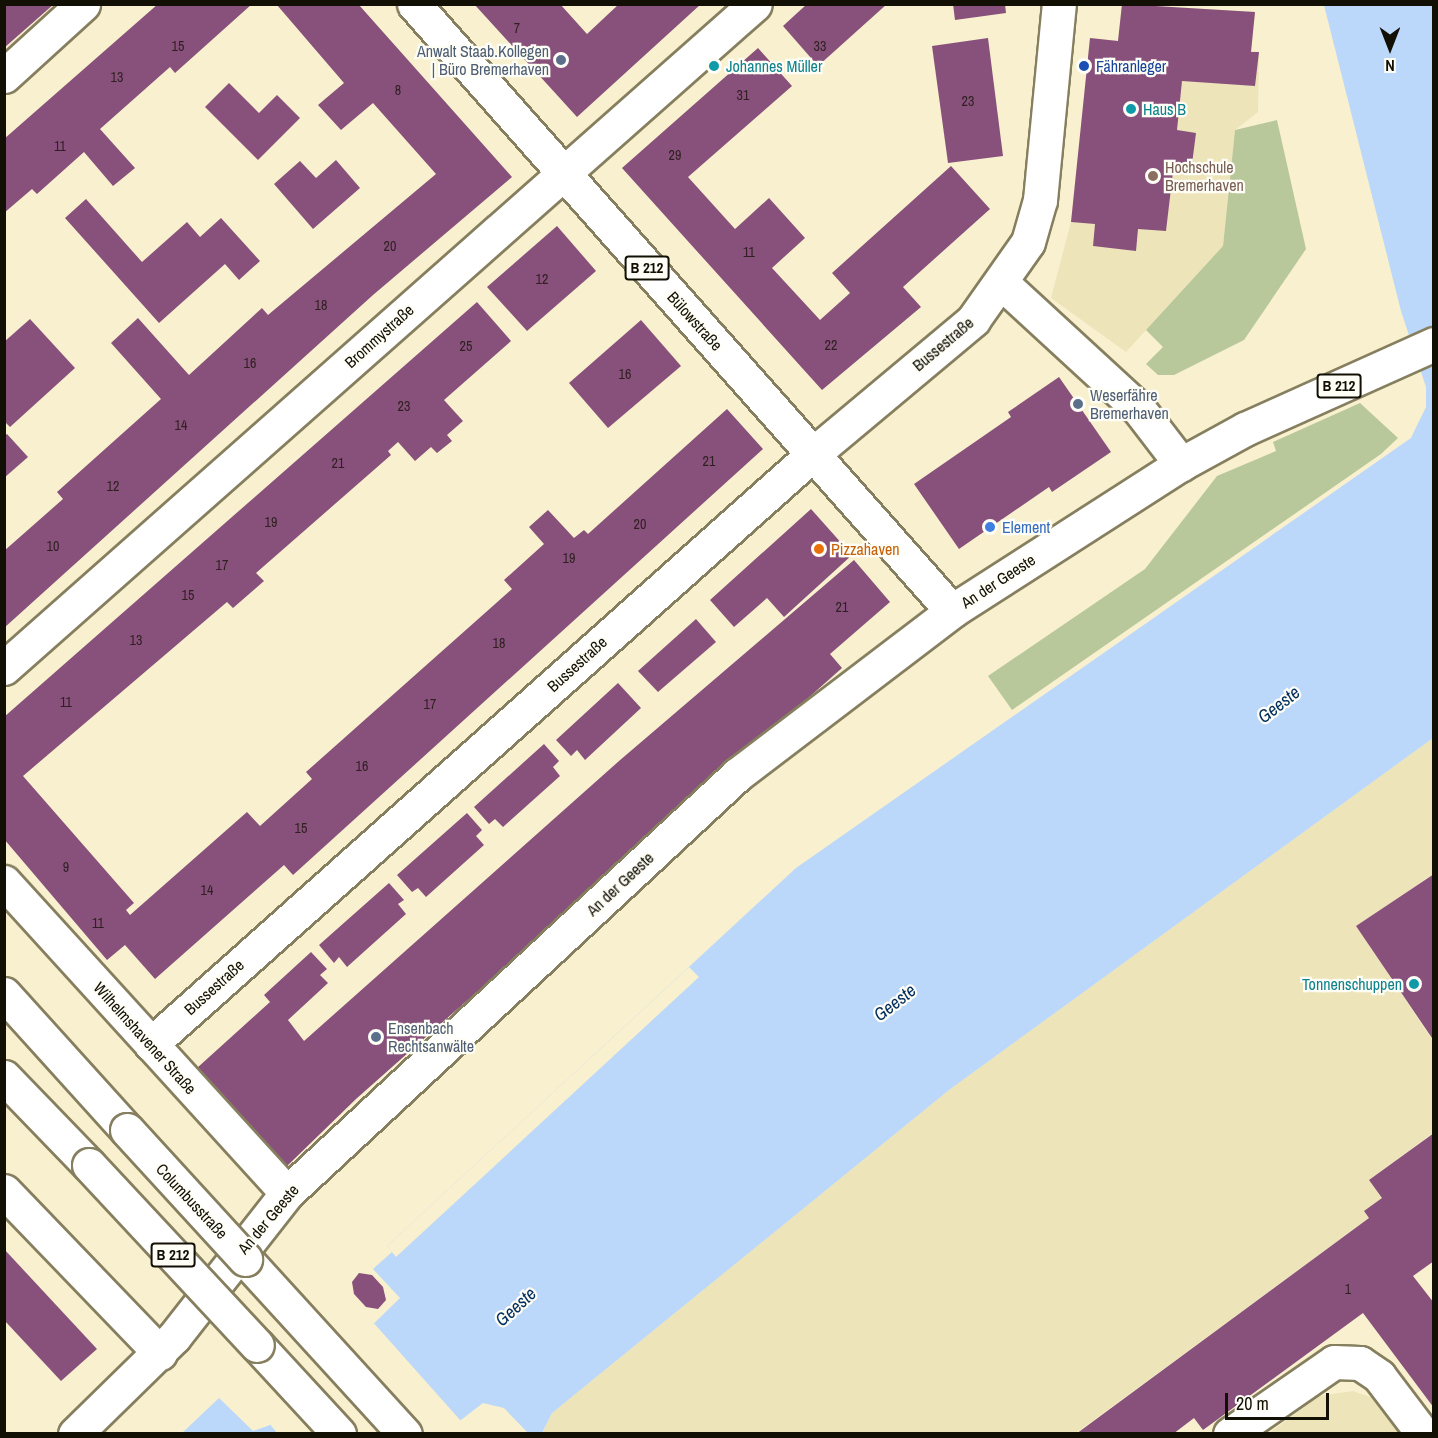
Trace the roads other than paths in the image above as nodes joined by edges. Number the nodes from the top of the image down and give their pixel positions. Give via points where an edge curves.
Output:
1 (83, 4) edge
2 (414, 4) edge
3 (755, 4) edge
4 (1059, 4) edge
5 (4, 76) edge
6 (563, 173) junction
7 (1003, 284) junction
8 (1434, 344) edge
9 (813, 454) junction
10 (1181, 464) junction
11 (952, 611) junction
12 (4, 668) edge
13 (4, 882) edge
14 (4, 994) edge
15 (151, 1044) junction
16 (4, 1077) edge
17 (4, 1191) edge
18 (286, 1193) junction
19 (159, 1353) junction
20 (75, 1434) edge
21 (339, 1434) edge
22 (405, 1434) edge
23 (1230, 1434) edge
24 (1423, 1434) edge

1 - 5 street
2 - 6 street, Bülowstraße / B 212
3 - 6 street, Brommystraße
4 - 7 street, Bussestraße via 1040,200 1028,242
6 - 9 street, Bülowstraße / B 212
6 - 12 street, Brommystraße
7 - 9 street, Bussestraße via 973,320
7 - 10 street via 1138,408
8 - 10 street, An der Geeste / B 212 via 1245,429
9 - 11 street, Bülowstraße
9 - 15 street, Bussestraße
10 - 11 street, An der Geeste / B 212
11 - 18 street, An der Geeste via 737,775
13 - 15 street, Wilhelmshavener Straße
14 - 22 street, Columbusstraße, bridge
15 - 18 street, Wilhelmshavener Straße
16 - 21 street, B 212, bridge
17 - 19 street
18 - 19 street, An der Geeste
19 - 20 street, An der Geeste
23 - 24 street via 1334,1362 1359,1362 1379,1376

